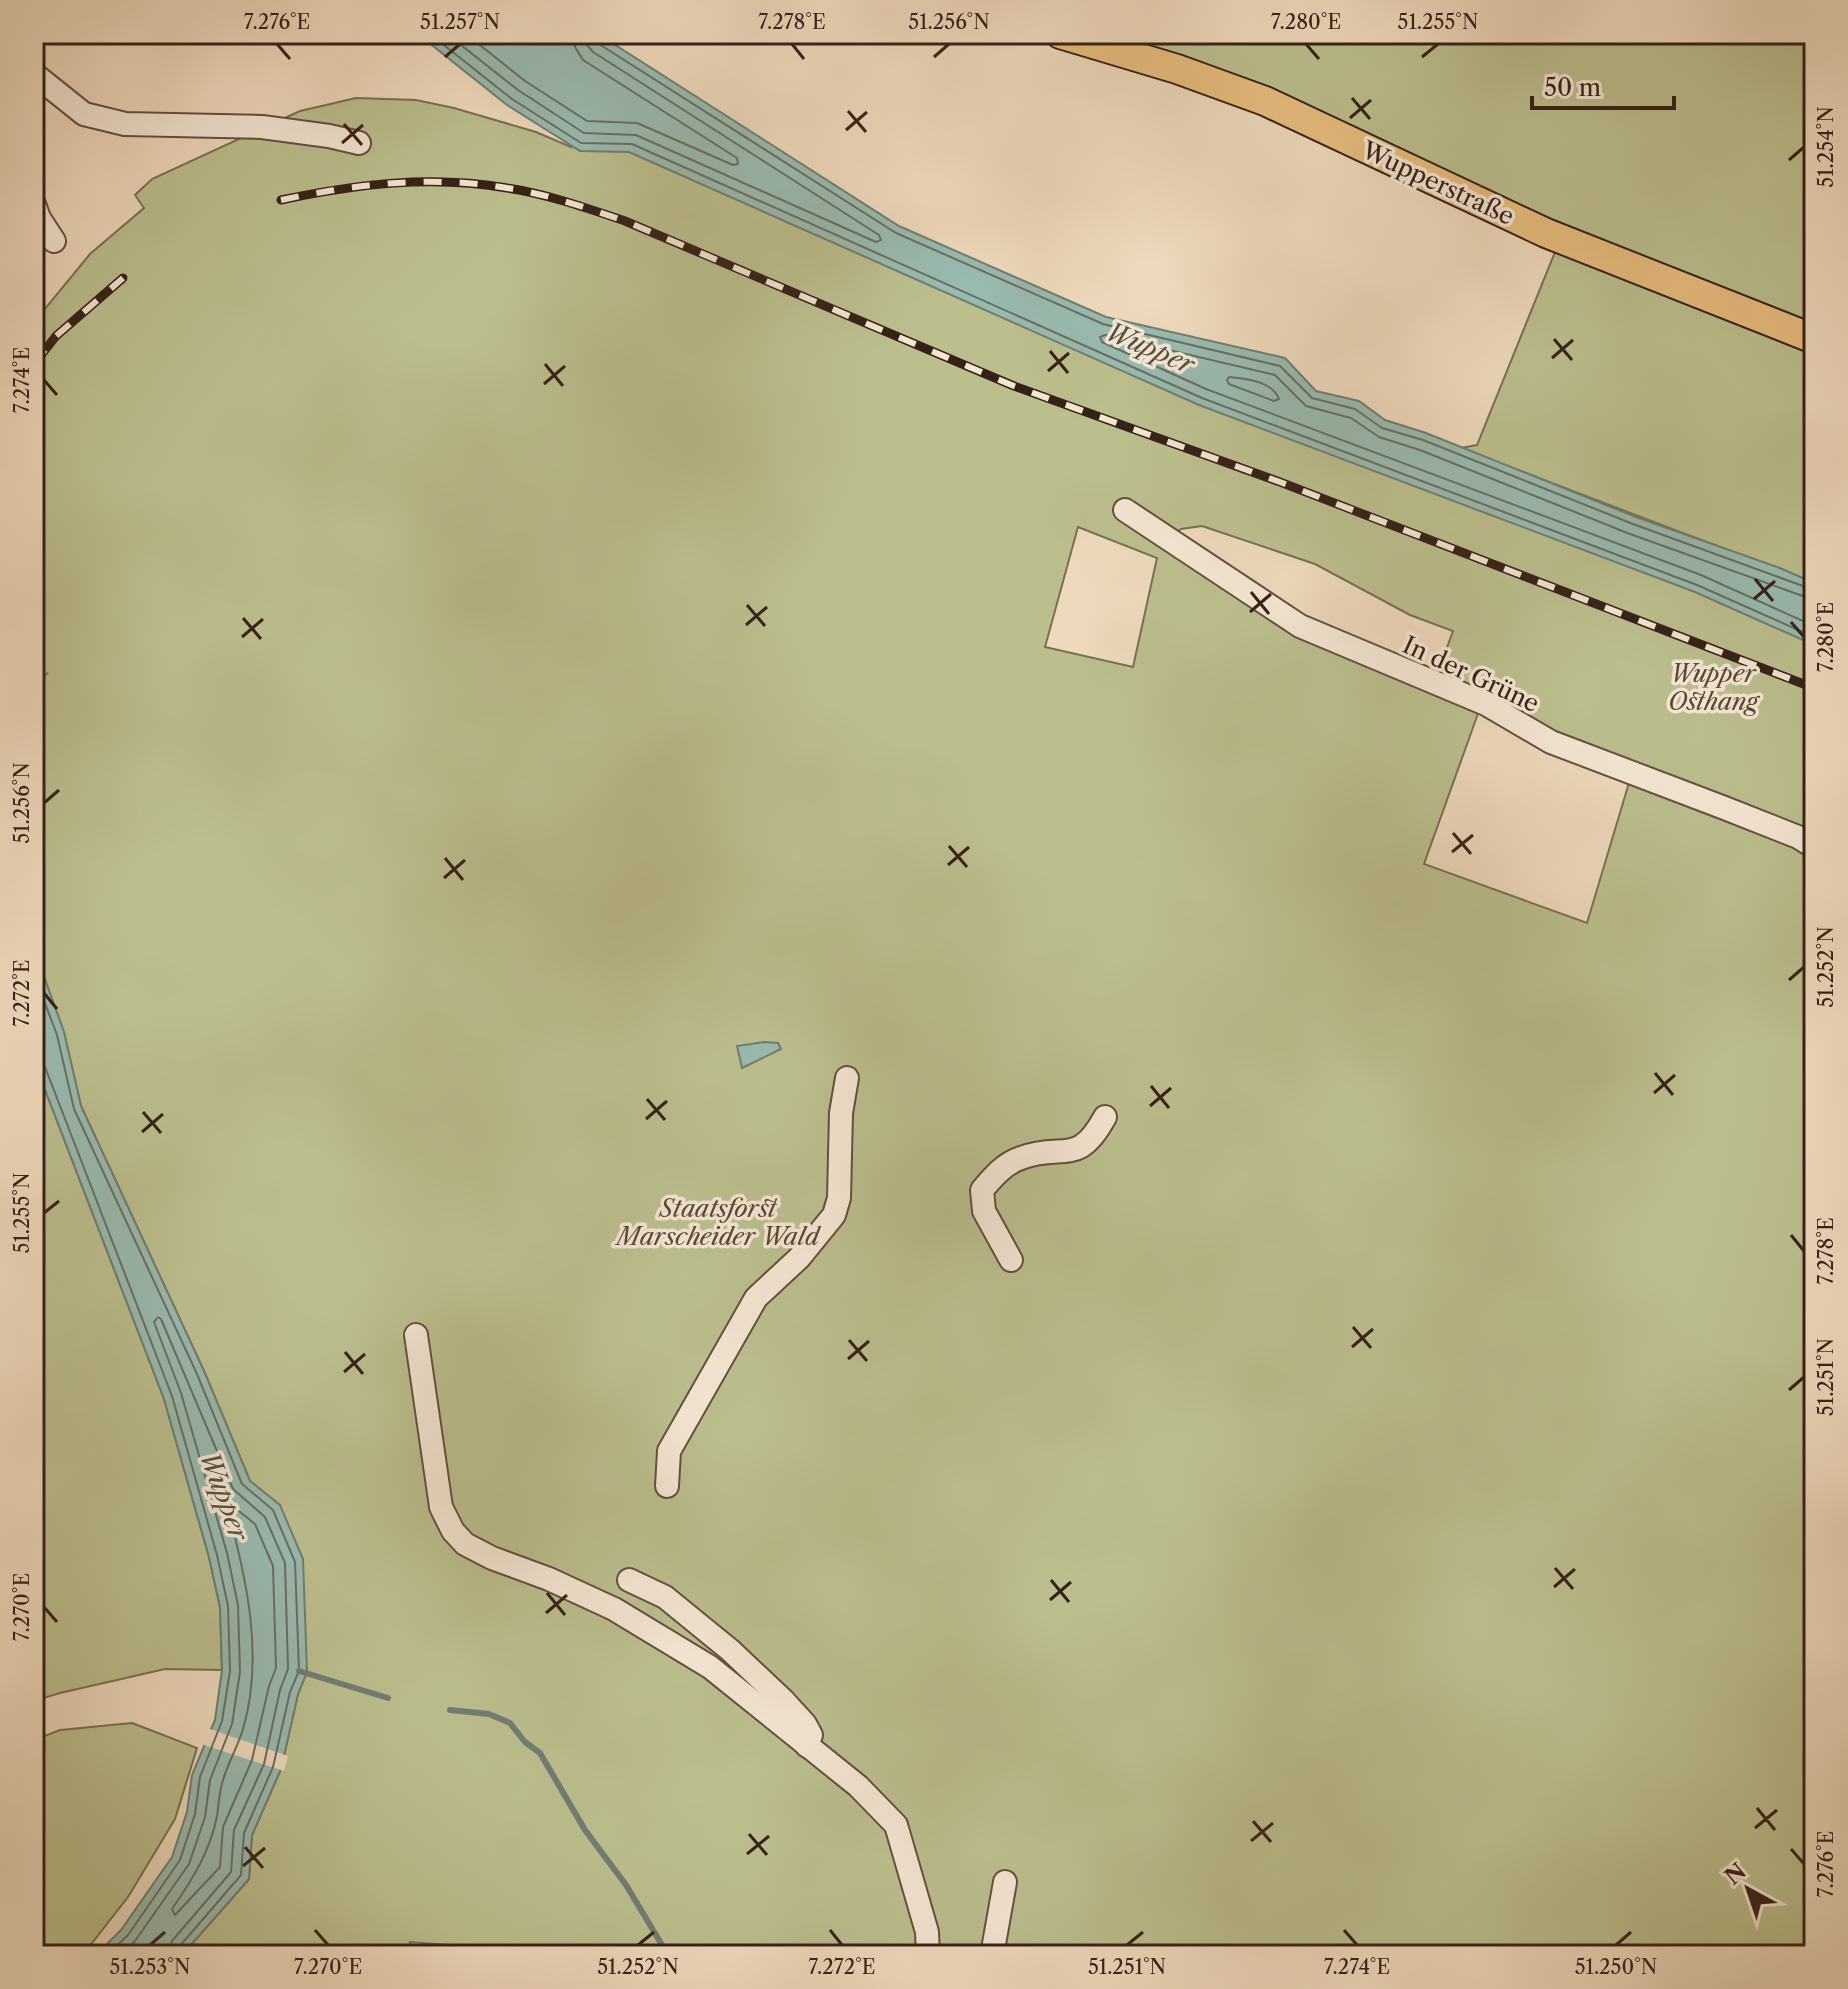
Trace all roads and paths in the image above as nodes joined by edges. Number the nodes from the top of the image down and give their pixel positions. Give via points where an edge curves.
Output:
1 (1060, 34) edge
2 (34, 74) edge
3 (359, 143) dead end
4 (34, 204) edge
5 (54, 241) dead end
6 (1814, 339) edge
7 (1125, 510) dead end
8 (1814, 847) edge
9 (847, 1078) dead end
10 (1105, 1117) dead end
11 (1011, 1260) dead end
12 (416, 1335) dead end
13 (667, 1486) dead end
14 (629, 1580) dead end
15 (807, 1746) junction
16 (1005, 1882) dead end
17 (928, 1955) edge
18 (992, 1955) edge

1 - 6 main road, Wupperstraße via 1265,101 1546,233
2 - 3 street via 84,114 125,124 262,127
4 - 5 street
7 - 8 street, In der Grüne via 1300,626 1486,704 1551,742
9 - 13 street via 834,1215 756,1298 669,1451
10 - 11 street via 1092,1139 1076,1151 1019,1158 982,1190 984,1211
12 - 15 street via 441,1507 465,1544 614,1609 710,1667
14 - 15 street via 665,1597 762,1680 805,1724 811,1735
15 - 17 street via 896,1825 927,1932
16 - 18 street

